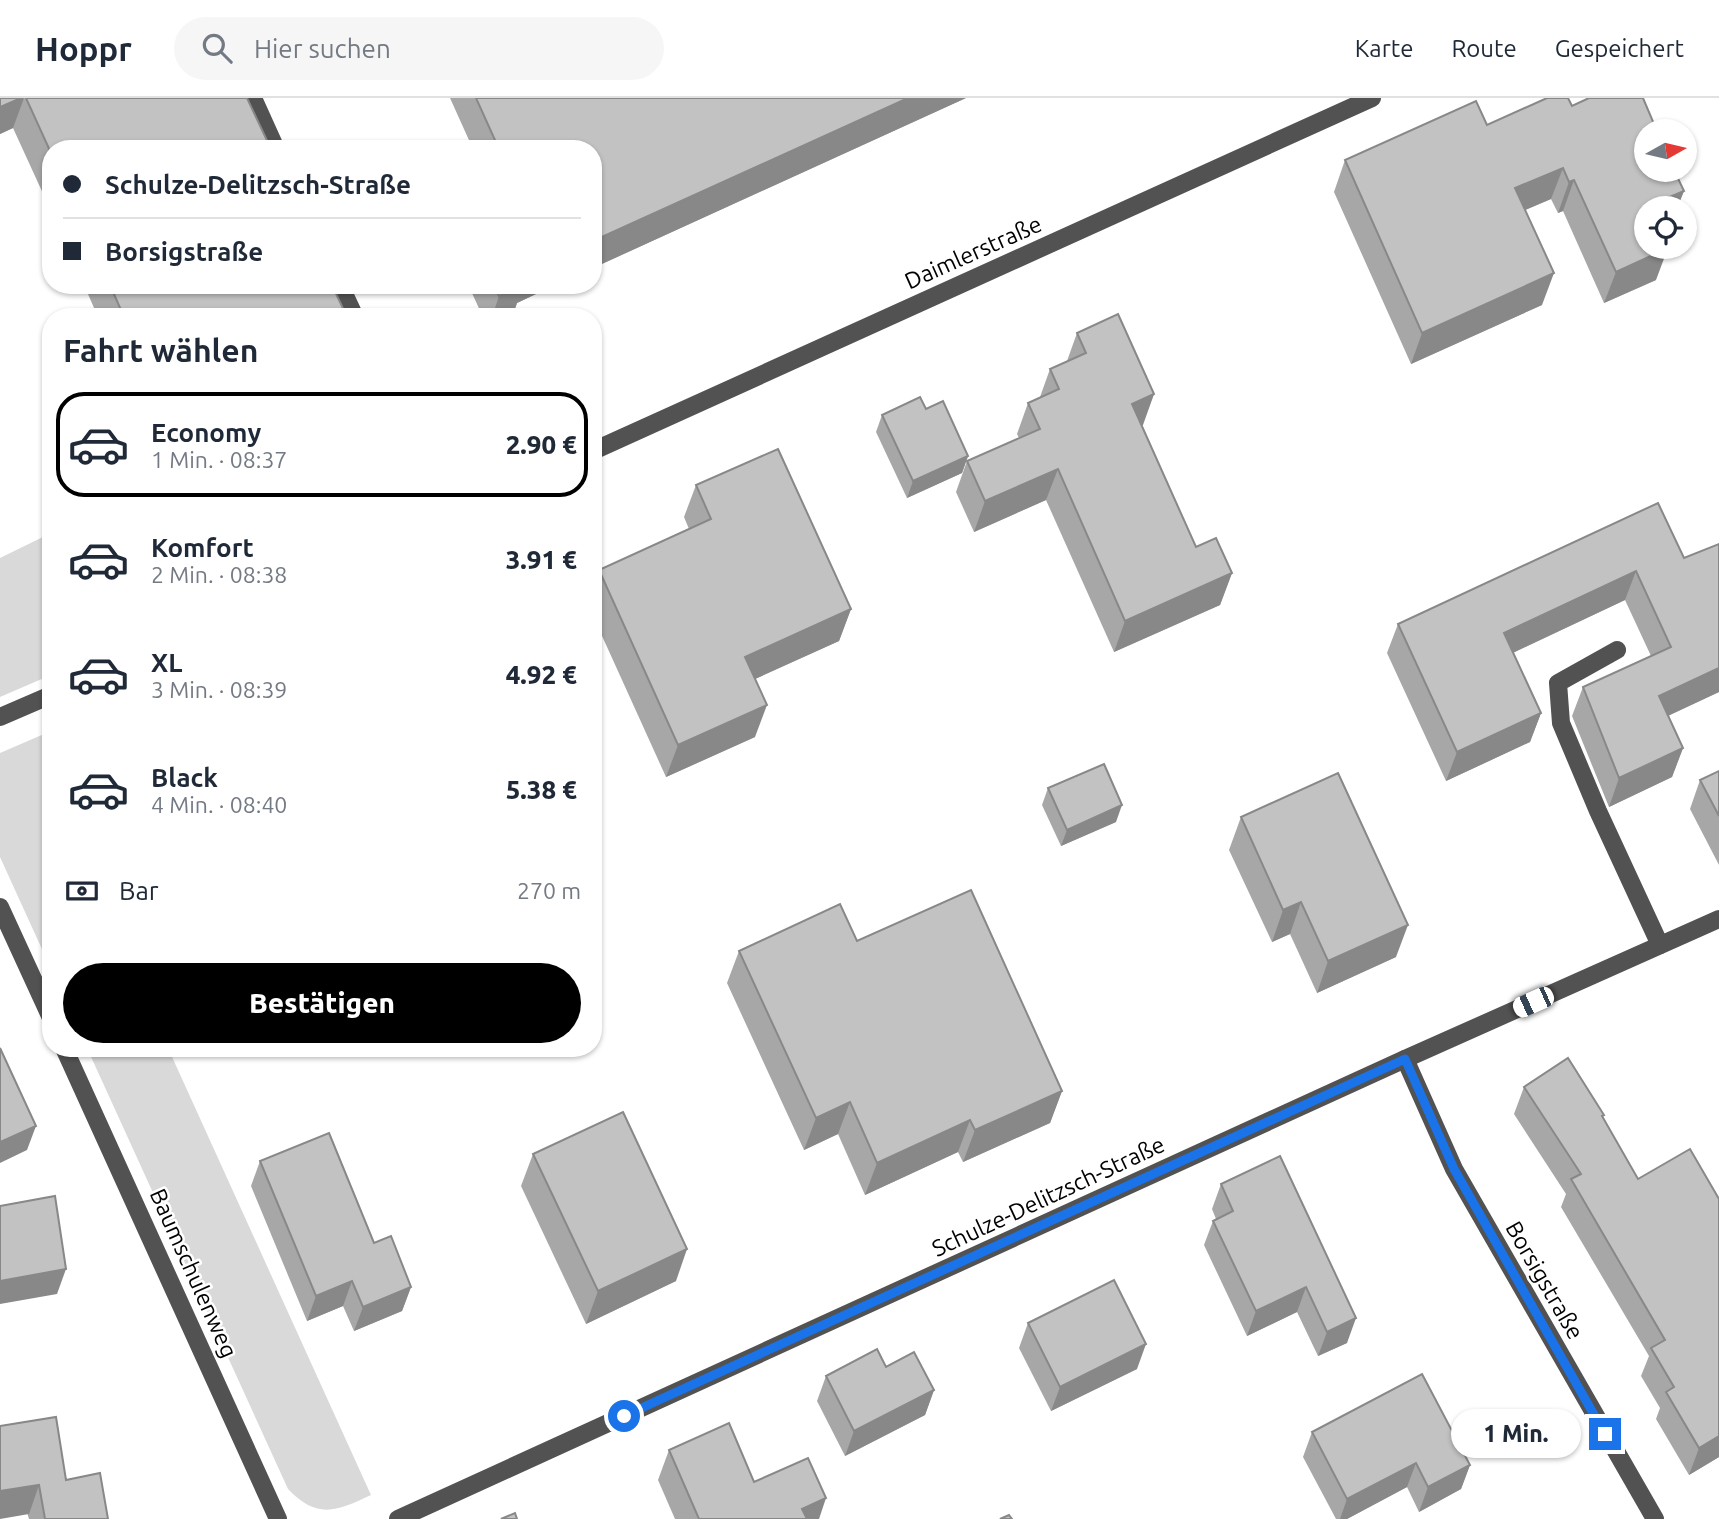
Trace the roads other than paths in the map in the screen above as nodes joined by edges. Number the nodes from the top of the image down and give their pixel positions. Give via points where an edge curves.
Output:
1 (253, 98) edge
2 (1372, 98) edge
3 (272, 140) edge
4 (602, 447) edge
5 (1617, 650) dead end
6 (42, 699) edge
7 (0, 717) edge
8 (0, 906) edge
9 (1719, 919) edge
10 (1660, 945) junction
11 (42, 998) edge
12 (69, 1057) edge
13 (1405, 1059) junction
14 (278, 1519) edge
15 (398, 1519) edge
16 (1655, 1519) edge

1 - 3 street
2 - 4 street, Daimlerstraße
5 - 10 street via 1558,683 1561,723
6 - 7 street
8 - 11 street
9 - 10 street, Schulze-Delitzsch-Straße
10 - 13 street, Schulze-Delitzsch-Straße
12 - 14 street, Baumschulenweg
13 - 15 street, Schulze-Delitzsch-Straße
13 - 16 street, Borsigstraße via 1454,1169

